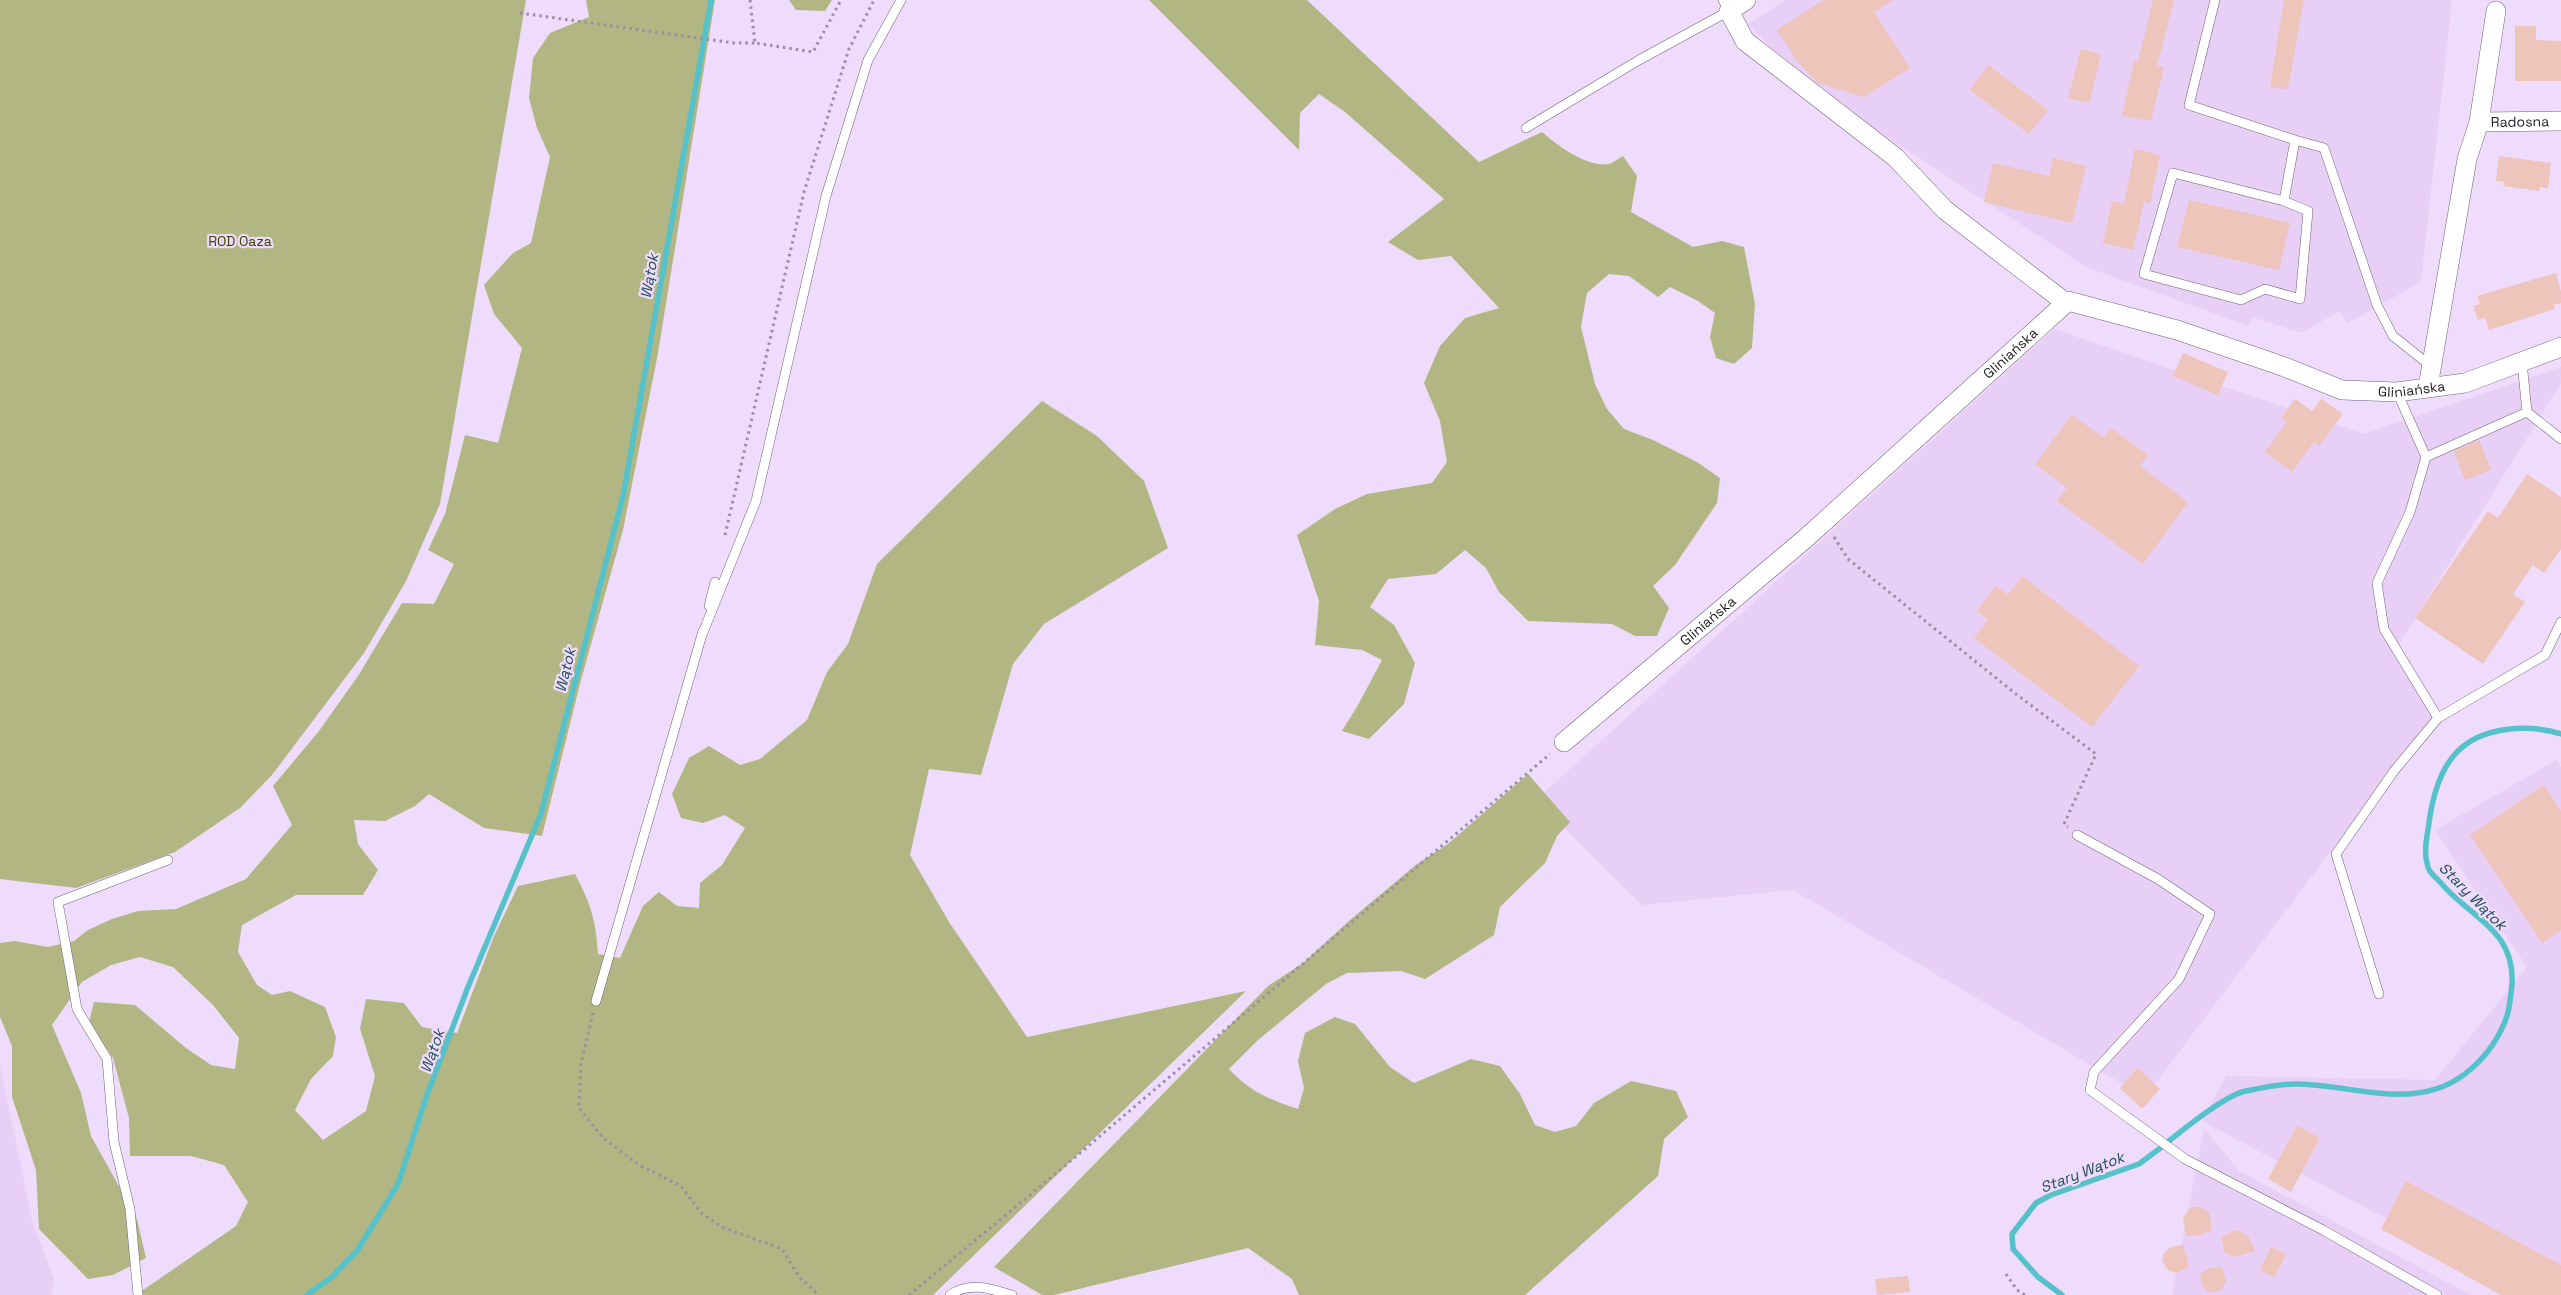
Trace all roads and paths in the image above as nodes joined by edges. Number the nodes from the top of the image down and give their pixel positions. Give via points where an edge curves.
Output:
1 (750, 0) edge
2 (841, 0) edge
3 (874, 0) edge
4 (901, 0) edge
5 (1746, 0) edge
6 (2215, 0) edge
7 (1726, 5) edge
8 (2496, 11) dead end
9 (520, 13) dead end
10 (755, 43) junction
11 (2561, 121) edge
12 (2479, 122) junction
13 (1526, 128) dead end
14 (2295, 140) junction
15 (2284, 201) junction
16 (2066, 303) junction
17 (2561, 346) edge
18 (2522, 362) junction
19 (2432, 367) junction
20 (2428, 387) junction
21 (2397, 392) junction
22 (2527, 412) junction
23 (2561, 439) edge
24 (2426, 456) junction
25 (1824, 521) junction
26 (724, 543) dead end
27 (2561, 622) edge
28 (2438, 718) junction
29 (1564, 742) joint
30 (2077, 835) joint
31 (168, 860) dead end
32 (2379, 994) dead end
33 (596, 1000) joint
34 (2006, 1274) dead end
35 (138, 1295) edge
36 (820, 1295) edge
37 (909, 1295) edge
38 (950, 1295) edge
39 (1012, 1295) edge
40 (2025, 1295) edge
41 (2437, 1295) edge

1 - 10 path
2 - 10 path via 813,52
3 - 26 path via 848,49 804,192
4 - 33 lane via 868,60 826,196 756,501 716,587
5 - 7 street
6 - 14 lane via 2189,105
7 - 13 lane
7 - 16 street via 1745,41 1895,157 1945,210
8 - 12 street
9 - 10 path via 734,43
11 - 12 street, Radosna
12 - 19 street via 2468,159
14 - 15 lane
14 - 19 lane via 2324,148 2377,305 2393,336
15 - 15 lane via 2173,172 2144,274 2241,300 2265,289 2300,299 2308,211
16 - 21 street, Gliniańska via 2177,330 2342,390
16 - 25 street, Gliniańska
17 - 18 street, Gliniańska
18 - 20 street, Gliniańska via 2465,383
18 - 22 lane
19 - 20 street
20 - 21 street, Gliniańska
21 - 24 lane
22 - 23 lane
22 - 24 lane
24 - 28 lane via 2410,512 2377,583 2384,629
25 - 29 street, Gliniańska
25 - 30 path via 1848,559 2096,754 2064,824
27 - 28 lane via 2545,655
28 - 32 lane via 2394,771 2336,854
29 - 37 path
30 - 41 lane via 2158,879 2210,914 2179,979 2094,1072 2090,1090 2185,1160 2323,1230
31 - 35 lane via 58,902 77,1009 106,1058 114,1142 130,1209
33 - 36 path via 582,1064 579,1108 603,1138 639,1165 681,1186 701,1213 722,1227 782,1249 800,1278
34 - 40 path via 2017,1290
38 - 39 lane via 958,1290 982,1286

